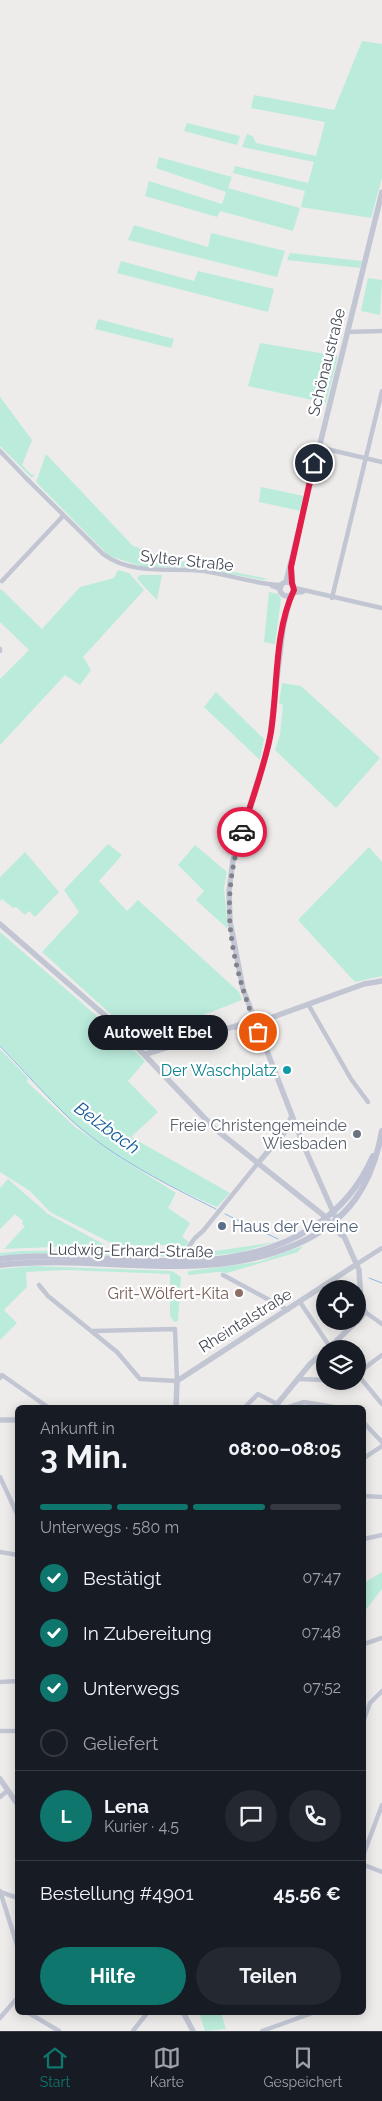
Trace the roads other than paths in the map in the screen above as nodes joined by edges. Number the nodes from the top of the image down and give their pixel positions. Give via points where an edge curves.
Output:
1 (382, 192) edge
2 (347, 332) junction
3 (382, 332) edge
4 (382, 391) edge
5 (318, 447) junction
6 (0, 451) edge
7 (366, 458) junction
8 (382, 462) edge
9 (63, 516) junction
10 (2, 581) dead end
11 (288, 589) junction
12 (332, 598) junction
13 (382, 608) edge
14 (0, 924) edge
15 (382, 981) edge
16 (308, 1004) junction
17 (254, 1021) junction
18 (148, 1057) junction
19 (368, 1102) dead end
20 (292, 1116) junction
21 (382, 1131) edge
22 (284, 1133) junction
23 (299, 1134) junction
24 (381, 1138) junction
25 (267, 1153) junction
26 (258, 1163) junction
27 (269, 1172) junction
28 (316, 1210) junction
29 (334, 1212) junction
30 (326, 1218) junction
31 (334, 1222) junction
32 (319, 1224) junction
33 (382, 1248) edge
34 (185, 1252) dead end
35 (0, 1259) edge
36 (176, 1264) junction
37 (190, 1264) junction
38 (357, 1264) junction
39 (0, 1265) edge
40 (223, 1275) dead end
41 (360, 1280) edge
42 (39, 1285) dead end
43 (300, 1302) junction
44 (288, 1310) junction
45 (366, 1313) edge
46 (382, 1324) edge
47 (93, 1330) junction
48 (348, 1330) edge
49 (324, 1340) edge
50 (337, 1340) edge
51 (382, 1355) edge
52 (316, 1359) edge
53 (366, 1368) edge
54 (1, 1376) edge
55 (298, 1379) junction
56 (316, 1380) edge
57 (177, 1381) junction
58 (366, 1384) edge
59 (277, 1404) edge
60 (382, 1404) edge
61 (44, 1405) edge
62 (176, 1405) edge
63 (247, 1405) edge
64 (295, 1405) edge
65 (322, 1405) edge
66 (0, 1420) edge
67 (15, 1420) edge
68 (366, 1425) edge
69 (382, 1442) edge
70 (382, 1446) edge
71 (366, 1457) edge
72 (0, 1477) edge
73 (366, 1496) edge
74 (382, 1497) edge
75 (15, 1511) edge
76 (382, 1535) edge
77 (366, 1539) edge
78 (0, 1552) edge
79 (15, 1554) edge
80 (382, 1638) edge
81 (366, 1643) edge
82 (15, 1681) edge
83 (0, 1682) edge
84 (382, 1691) edge
85 (366, 1702) edge
86 (370, 1703) junction
87 (366, 1714) edge
88 (0, 1731) edge
89 (15, 1731) edge
90 (0, 1779) edge
91 (7, 1791) junction
92 (0, 1798) edge
93 (15, 1801) edge
94 (382, 1805) edge
95 (366, 1849) edge
96 (366, 1866) edge
97 (382, 1872) edge
98 (0, 1892) edge
99 (15, 1897) edge
100 (15, 1939) edge
101 (15, 2002) edge
102 (32, 2015) edge
103 (146, 2015) edge
104 (185, 2015) edge
105 (307, 2015) edge
106 (0, 2018) edge
107 (59, 2031) edge
108 (133, 2031) edge
109 (193, 2031) edge
110 (262, 2031) edge

1 - 2 street, Schönaustraße
2 - 3 street
2 - 5 street, Schönaustraße
4 - 7 street
5 - 7 street
5 - 11 street, Schönaustraße
6 - 9 street, Sylter Straße
7 - 8 street
7 - 12 street
9 - 10 street
9 - 11 street, Sylter Straße via 103,554 124,565 143,569 205,571
11 - 12 street, Sylter Straße
11 - 17 street, Schönaustraße via 269,744 233,860 229,891 238,973
12 - 13 street, Sylter Straße
14 - 18 street
15 - 16 street
16 - 17 street
16 - 19 street
17 - 18 street
17 - 20 street, Schönaustraße
18 - 26 street via 204,1119
20 - 22 street
20 - 23 street, Schönaustraße
21 - 24 main road, Ludwig-Erhard-Straße
22 - 23 street
22 - 25 street
23 - 29 street, Schönaustraße
24 - 29 main road, Ludwig-Erhard-Straße via 355,1188
24 - 31 main road, Ludwig-Erhard-Straße via 368,1180
25 - 26 street
25 - 27 street
26 - 27 street
26 - 34 street
27 - 28 street
28 - 30 street
28 - 32 street
29 - 30 main road, Ludwig-Erhard-Straße
29 - 31 street, Schönaustraße
30 - 31 street
30 - 32 main road, Ludwig-Erhard-Straße
31 - 37 main road, Ludwig-Erhard-Straße via 303,1241 259,1257 232,1263
31 - 38 street, Schönaustraße
32 - 37 main road, Ludwig-Erhard-Straße via 257,1251
33 - 38 street
35 - 36 main road, Ludwig-Erhard-Straße via 61,1256
36 - 37 main road, Ludwig-Erhard-Straße
36 - 39 main road, Ludwig-Erhard-Straße via 53,1262
38 - 41 street, Schönaustraße
38 - 43 street, Rheintalstraße
40 - 44 street
42 - 47 street via 48,1296
43 - 44 street, Rheintalstraße
43 - 49 street
44 - 57 street, Rheintalstraße
45 - 46 street
47 - 57 street via 142,1380
47 - 57 street via 173,1328 176,1330
48 - 50 street
51 - 53 street
52 - 55 street
54 - 61 street
55 - 56 street
55 - 59 street
57 - 62 street
58 - 60 street
59 - 63 street via 258,1394
64 - 65 street via 304,1402
66 - 67 street
68 - 69 street
70 - 71 street
72 - 75 street
73 - 74 street
76 - 77 street
78 - 79 street
80 - 81 street
82 - 83 street
84 - 86 street
85 - 86 street
86 - 87 street
88 - 89 street
90 - 91 street
91 - 92 street
91 - 93 street
94 - 95 street
96 - 97 street
98 - 99 street
98 - 100 street
101 - 106 street
102 - 107 street
103 - 108 street
104 - 109 street
105 - 110 street

